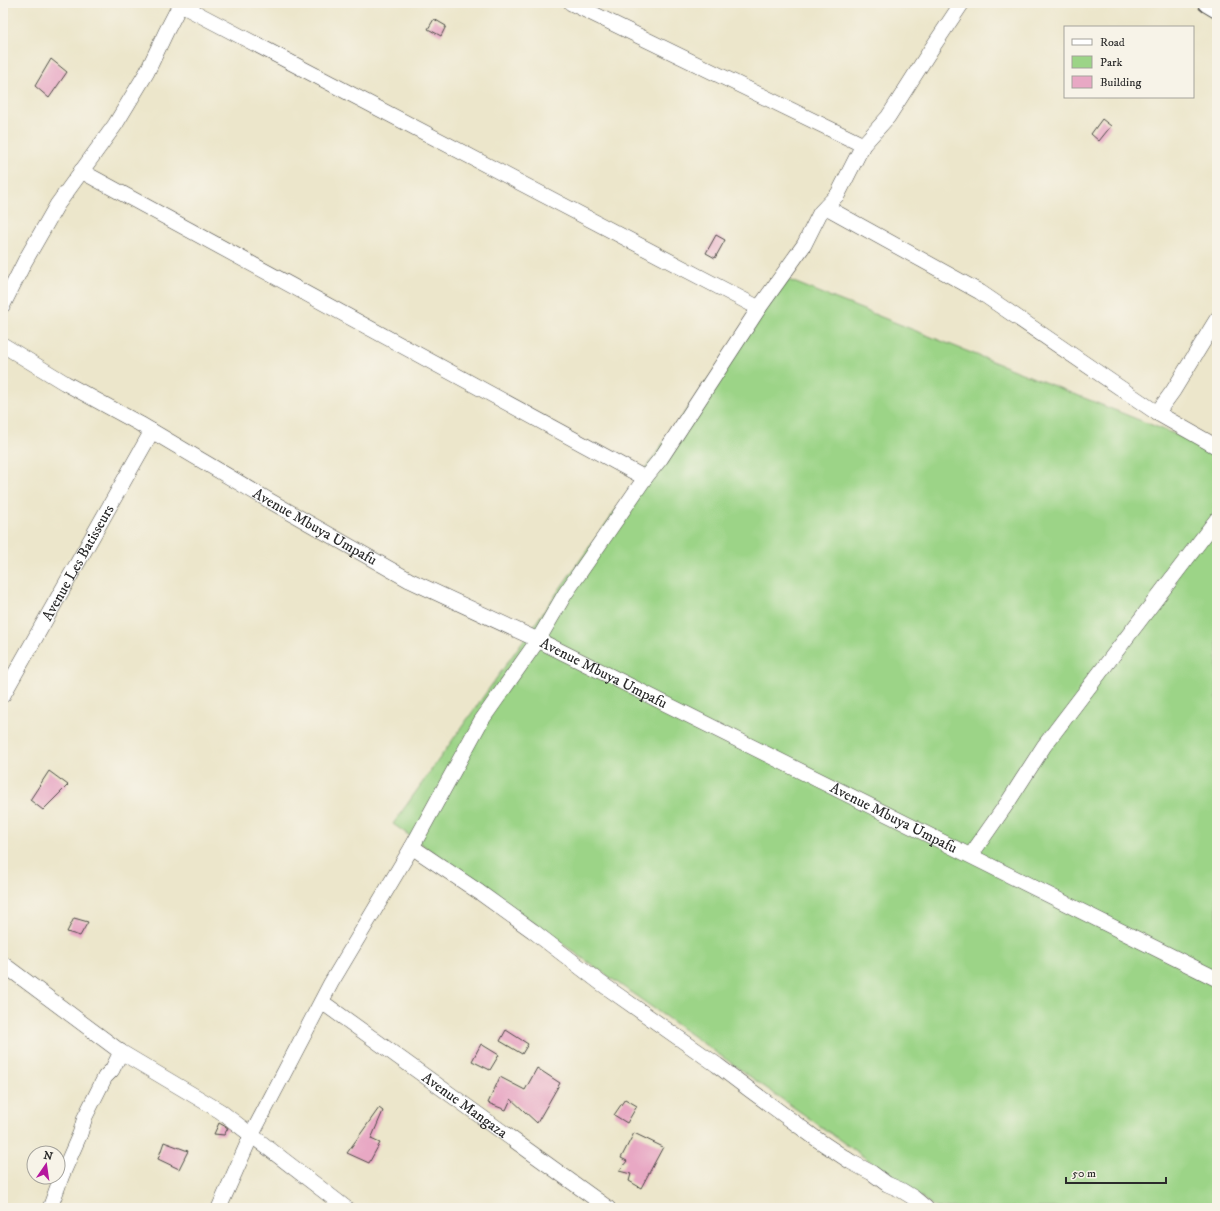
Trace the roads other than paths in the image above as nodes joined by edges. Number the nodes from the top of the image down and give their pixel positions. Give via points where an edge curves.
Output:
1 (571, 3) edge
2 (962, 3) edge
3 (1207, 3) edge
4 (181, 4) edge
5 (1217, 9) edge
6 (863, 145) junction
7 (81, 171) junction
8 (826, 207) junction
9 (3, 305) edge
10 (758, 308) junction
11 (1217, 319) edge
12 (3, 345) edge
13 (1157, 413) junction
14 (152, 431) junction
15 (1217, 447) edge
16 (645, 478) junction
17 (1217, 519) edge
18 (538, 640) junction
19 (3, 694) edge
20 (412, 847) junction
21 (971, 855) junction
22 (3, 964) edge
23 (1217, 978) edge
24 (322, 1002) junction
25 (121, 1052) junction
26 (251, 1136) junction
27 (50, 1208) edge
28 (220, 1208) edge
29 (346, 1208) edge
30 (608, 1208) edge
31 (926, 1208) edge

1 - 6 street
2 - 6 street via 888,117
3 - 5 street
4 - 7 street via 147,72 115,125
4 - 10 street
6 - 8 street via 838,194
7 - 9 street via 57,204
7 - 16 street
8 - 10 street via 820,213 804,245
8 - 13 street via 980,292
10 - 16 street via 661,458
11 - 13 street
12 - 14 street, Avenue Mbuya Umpafu
13 - 15 street
14 - 18 street, Avenue Mbuya Umpafu via 409,580
14 - 19 street, Avenue Les Batisseurs
16 - 18 street via 565,594
17 - 21 street via 1044,746
18 - 20 street via 481,721
18 - 21 street, Avenue Mbuya Umpafu
20 - 24 street
20 - 31 street via 479,892 818,1140 914,1198
21 - 23 street, Avenue Mbuya Umpafu
22 - 25 street
24 - 26 street
24 - 30 street, Avenue Mangaza
25 - 26 street via 220,1111
25 - 27 street via 85,1117
26 - 28 street
26 - 29 street

